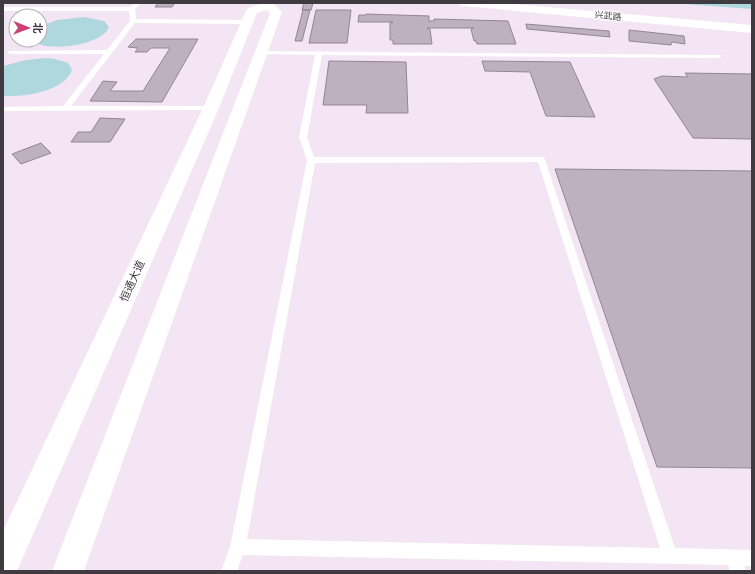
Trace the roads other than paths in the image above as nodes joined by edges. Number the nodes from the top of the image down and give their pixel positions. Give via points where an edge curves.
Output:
1 (138, 3) edge
2 (464, 3) edge
3 (269, 4) edge
4 (3, 9) edge
5 (132, 9) junction
6 (133, 21) junction
7 (247, 22) junction
8 (752, 28) edge
9 (10, 52) dead end
10 (110, 52) junction
11 (259, 53) junction
12 (319, 53) junction
13 (719, 56) dead end
14 (210, 108) junction
15 (3, 109) edge
16 (65, 109) junction
17 (311, 160) junction
18 (238, 546) junction
19 (670, 556) junction
20 (752, 558) edge
21 (735, 564) edge
22 (3, 566) edge
23 (68, 571) edge
24 (229, 571) edge

1 - 5 lane
2 - 8 main road, 兴武路
3 - 7 main road, 恒通大道 via 252,12
3 - 11 main road, 恒通大道 via 276,12
4 - 5 lane
5 - 6 lane
6 - 7 lane
6 - 10 lane
7 - 14 main road, 恒通大道
9 - 10 lane
10 - 16 lane
11 - 12 lane
11 - 23 main road, 恒通大道
12 - 13 lane
12 - 17 lane via 303,137
14 - 16 lane
14 - 22 main road, 恒通大道
15 - 16 lane
17 - 18 lane
17 - 19 lane via 542,159
18 - 19 lane
18 - 24 lane
19 - 21 lane
20 - 21 lane

